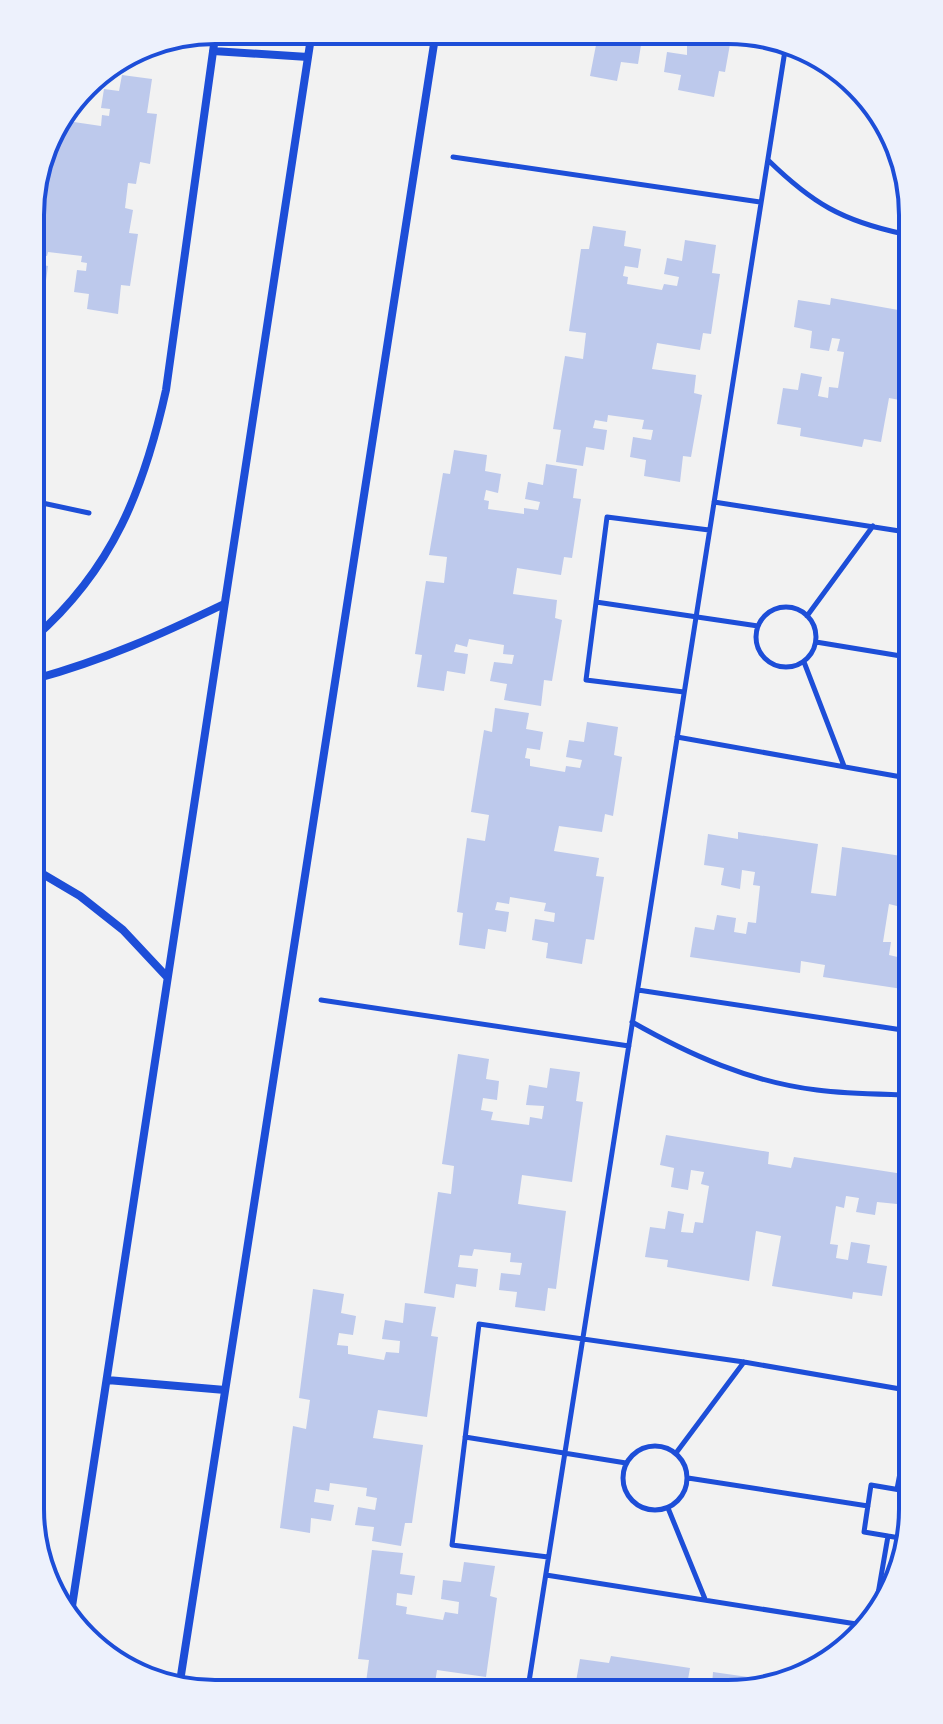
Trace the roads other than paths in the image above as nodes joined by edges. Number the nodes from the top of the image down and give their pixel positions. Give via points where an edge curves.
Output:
1 (214, 44) edge
2 (310, 44) edge
3 (434, 44) edge
4 (213, 51) junction
5 (308, 57) junction
6 (224, 604) junction
7 (44, 629) edge
8 (44, 677) edge
9 (44, 875) edge
10 (167, 977) junction
11 (107, 1380) junction
12 (225, 1390) junction
13 (73, 1603) edge
14 (181, 1676) edge

1 - 4 street
2 - 5 street
3 - 12 street
4 - 5 street
4 - 7 street via 166,390 153,449 108,553
5 - 6 street
6 - 8 street via 113,655
6 - 10 street
9 - 10 street via 123,930
10 - 11 street
11 - 12 street
11 - 13 street
12 - 14 street

